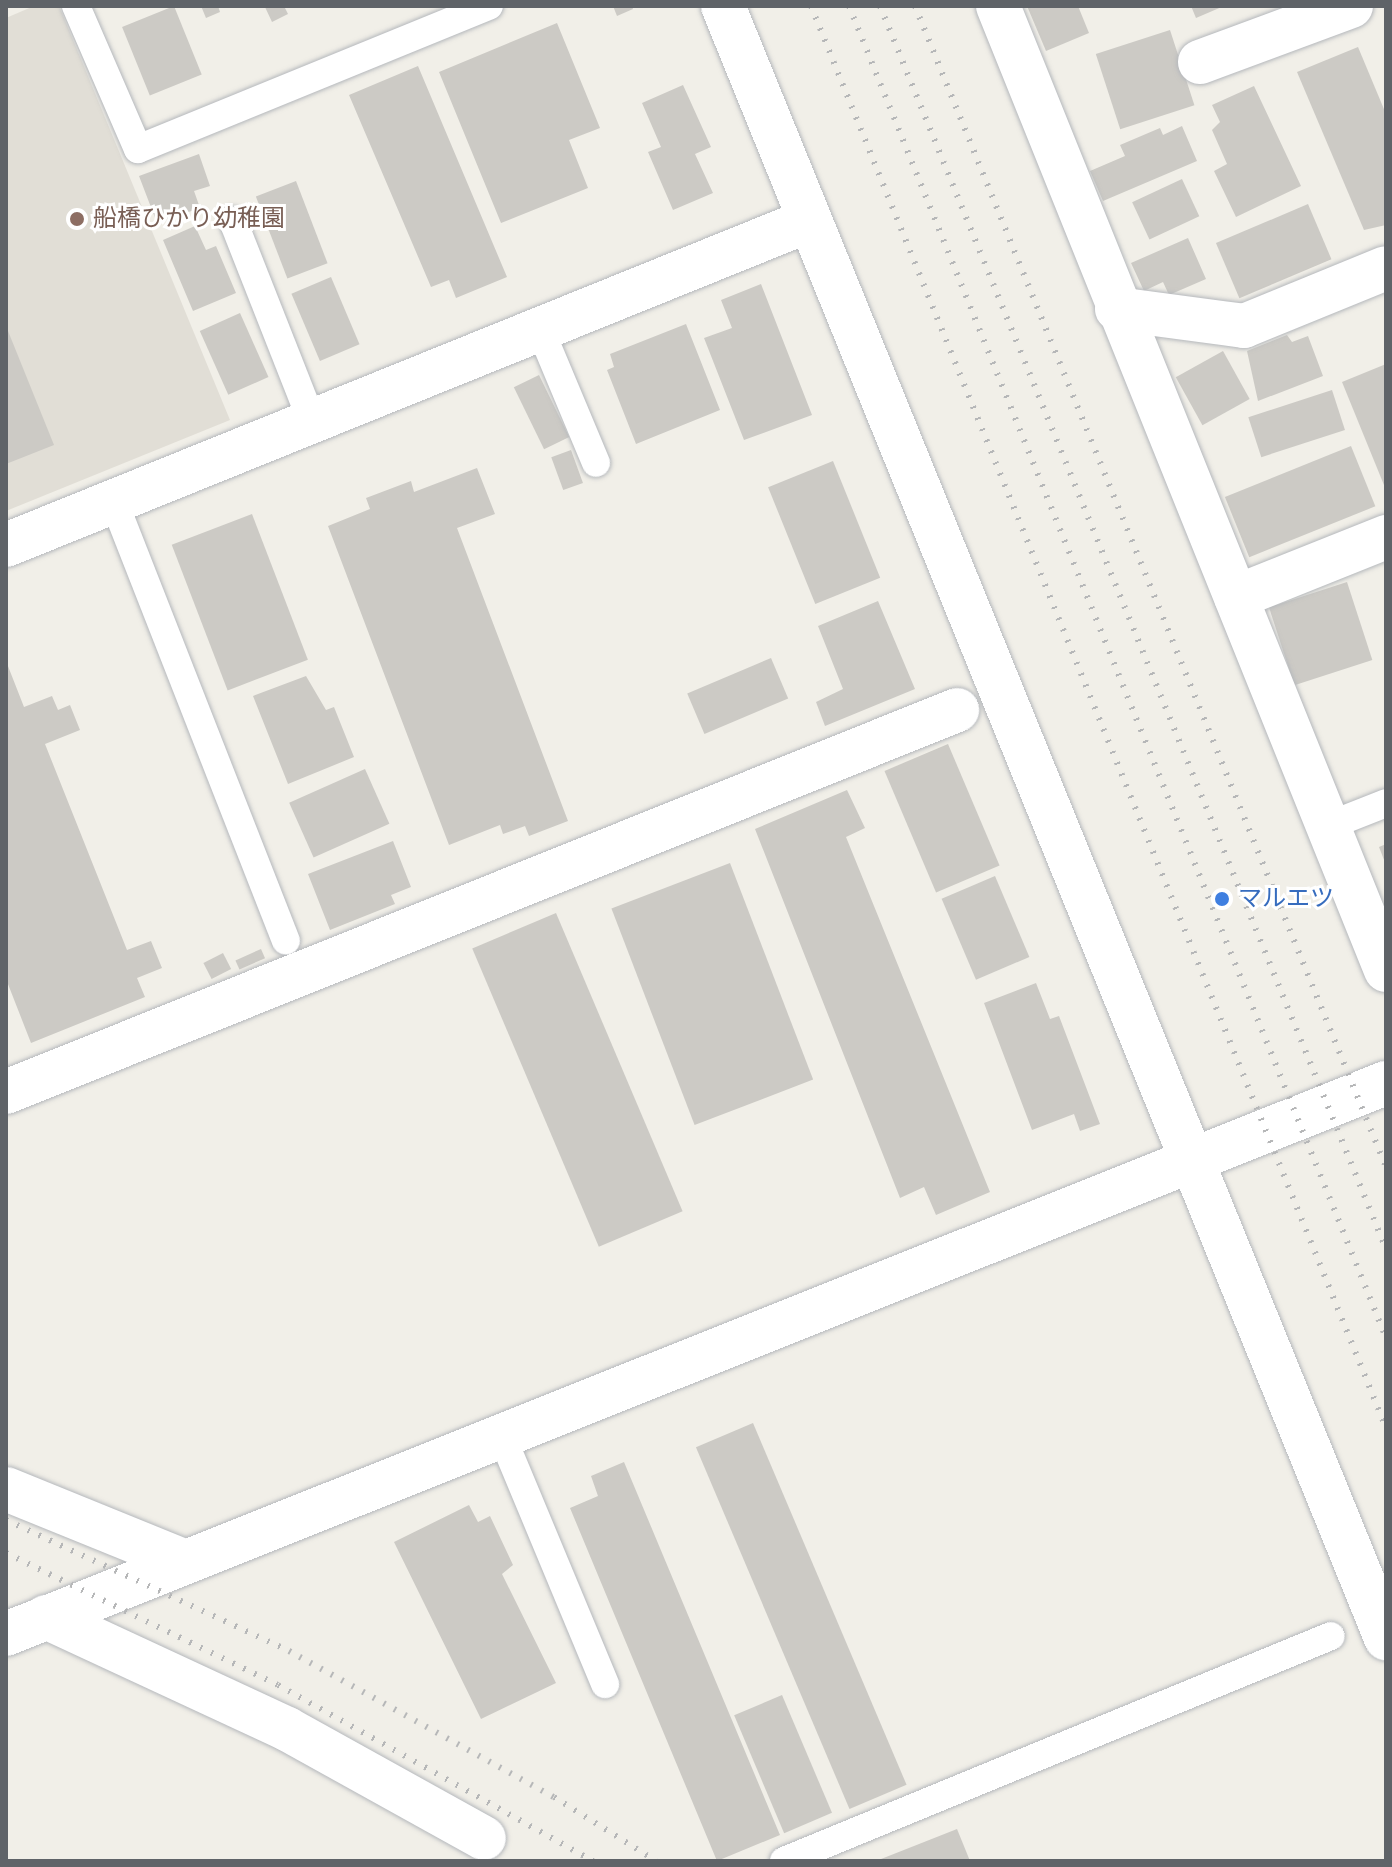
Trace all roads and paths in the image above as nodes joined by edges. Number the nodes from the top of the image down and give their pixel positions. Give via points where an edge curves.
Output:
1 (76, 6) edge
2 (489, 6) edge
3 (723, 6) edge
4 (998, 6) edge
5 (1351, 6) edge
6 (1200, 62) dead end
7 (810, 220) junction
8 (233, 221) dead end
9 (1386, 268) edge
10 (1117, 309) junction
11 (540, 329) junction
12 (312, 422) junction
13 (596, 463) dead end
14 (114, 502) junction
15 (1386, 537) edge
16 (6, 545) edge
17 (1236, 597) junction
18 (957, 710) dead end
19 (1386, 803) edge
20 (1328, 826) junction
21 (286, 941) dead end
22 (1386, 970) edge
23 (1386, 1083) edge
24 (6, 1092) edge
25 (1194, 1160) junction
26 (501, 1434) junction
27 (6, 1489) edge
28 (181, 1560) junction
29 (46, 1617) junction
30 (6, 1634) edge
31 (1331, 1636) dead end
32 (1386, 1638) edge
33 (605, 1684) dead end
34 (484, 1838) dead end
35 (784, 1861) edge

1 - 2 lane via 138,149
3 - 7 street
4 - 10 street
5 - 6 street
7 - 11 street
7 - 25 street
8 - 12 lane
9 - 10 street via 1244,326
10 - 17 street
11 - 12 street
11 - 13 lane
12 - 14 street
14 - 16 street
14 - 21 lane
15 - 17 street
17 - 20 street
18 - 24 street
19 - 20 lane
20 - 22 street
23 - 25 street
25 - 26 street
25 - 32 street
26 - 28 street
26 - 33 lane
27 - 28 street
28 - 29 street
29 - 30 street
29 - 34 street via 287,1729
31 - 35 lane

